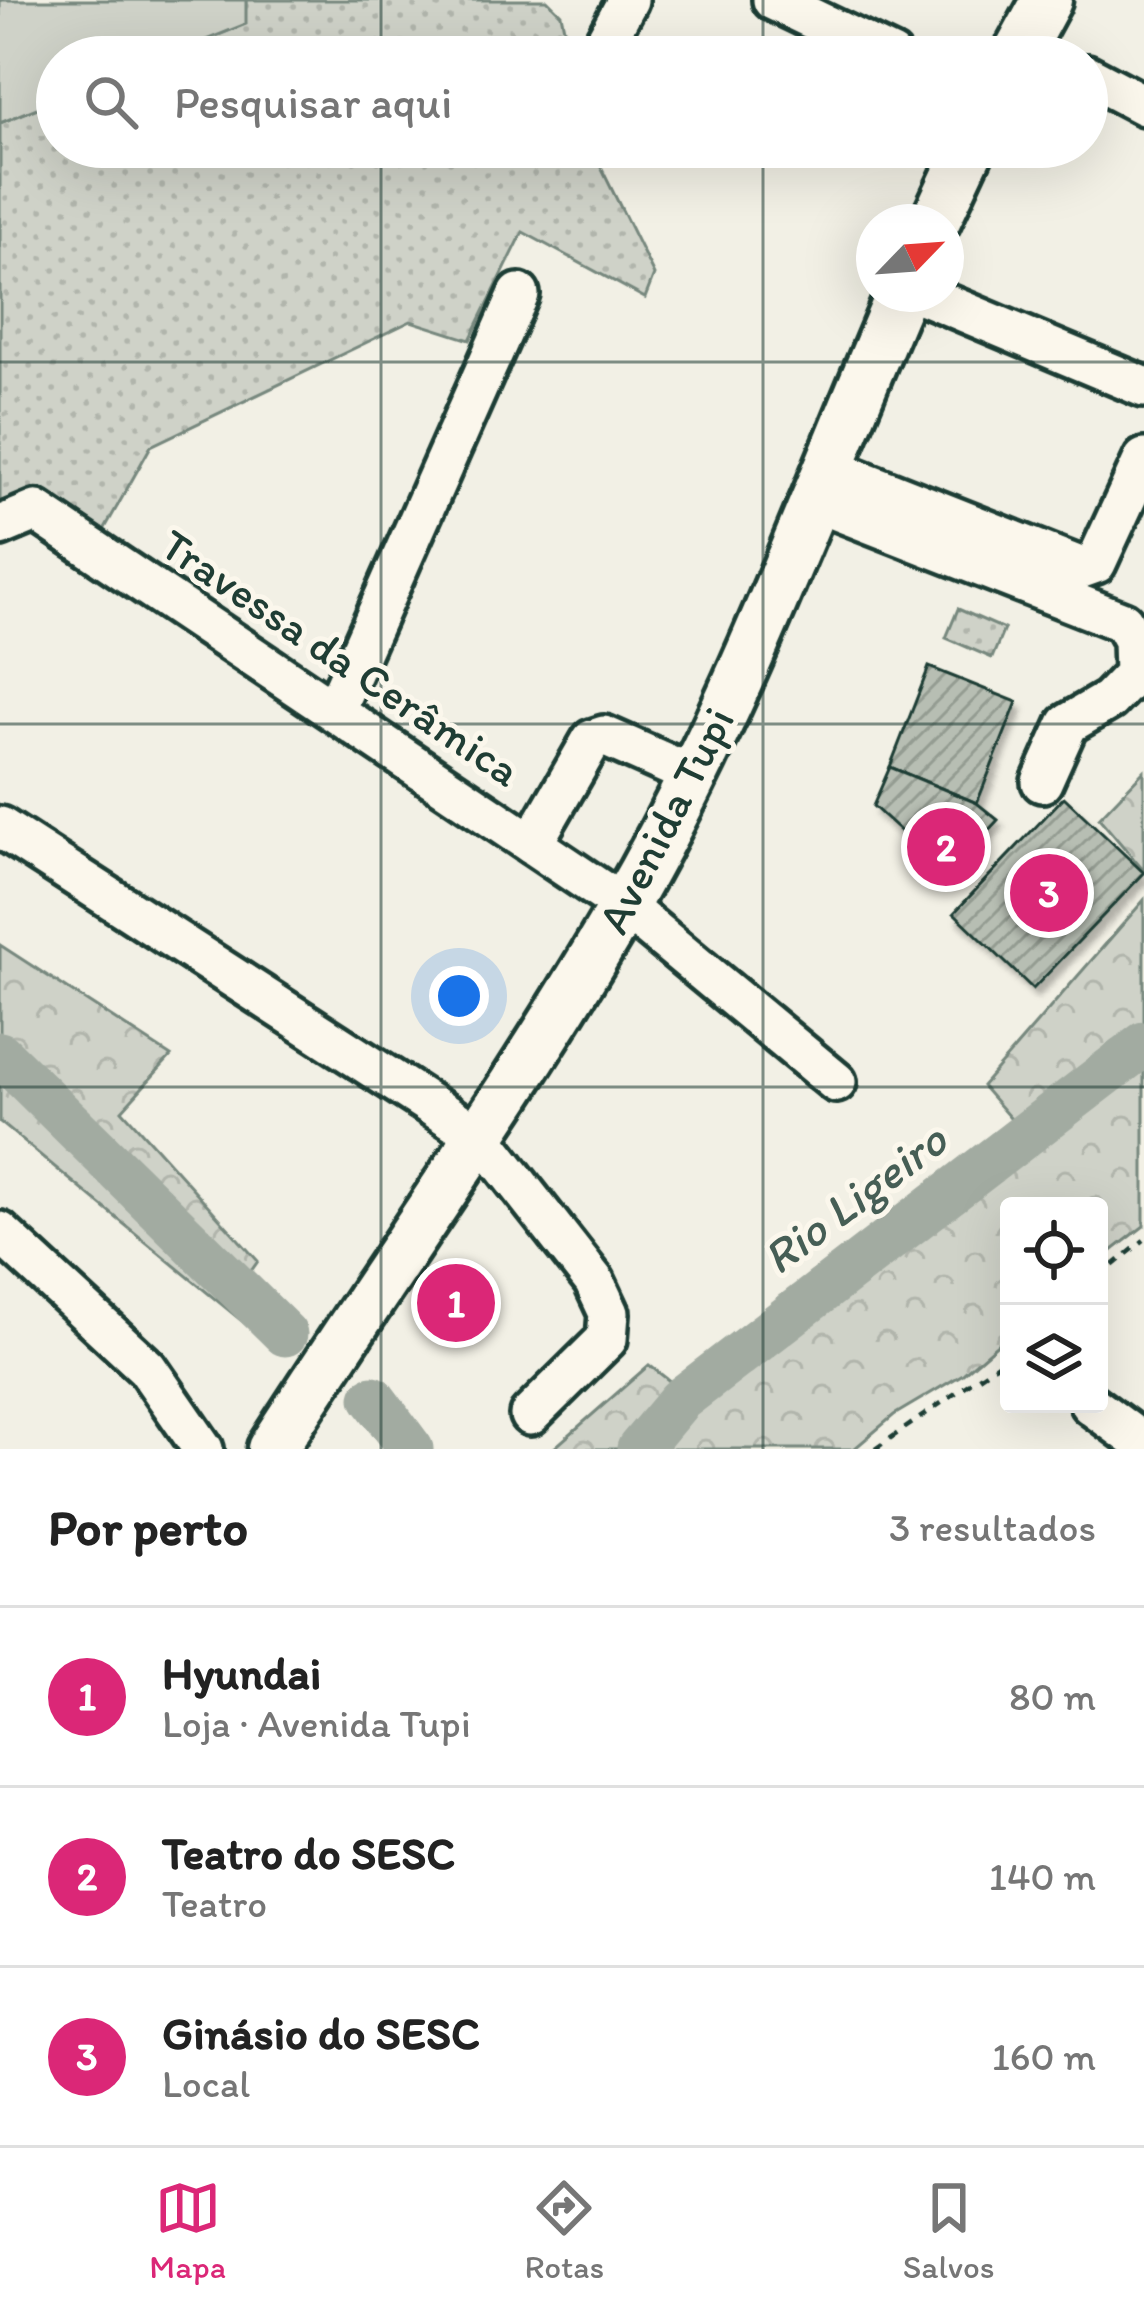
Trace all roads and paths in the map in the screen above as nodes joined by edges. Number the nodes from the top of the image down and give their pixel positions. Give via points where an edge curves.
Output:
1 (628, 0) edge
2 (773, 0) edge
3 (1047, 0) edge
4 (608, 36) edge
5 (848, 36) edge
6 (1035, 36) edge
7 (1108, 86) edge
8 (1144, 105) edge
9 (960, 168) edge
10 (943, 204) edge
11 (519, 294) dead end
12 (893, 312) edge
13 (964, 312) edge
14 (1144, 387) edge
15 (1144, 459) edge
16 (821, 484) junction
17 (0, 526) edge
18 (335, 710) junction
19 (694, 776) junction
20 (1042, 782) dead end
21 (0, 827) edge
22 (532, 844) junction
23 (624, 906) junction
24 (836, 1082) dead end
25 (482, 1138) junction
26 (0, 1232) edge
27 (1144, 1240) edge
28 (1108, 1270) edge
29 (361, 1309) junction
30 (1000, 1363) edge
31 (1102, 1413) edge
32 (530, 1415) dead end
33 (1144, 1444) edge
34 (203, 1449) edge
35 (236, 1449) edge
36 (272, 1449) edge
37 (875, 1449) edge

1 - 4 street
2 - 5 street
3 - 6 main road
7 - 8 street
9 - 10 main road
11 - 18 street
12 - 16 main road, Avenida Tupi
13 - 14 street
15 - 16 street via 1096,563 1082,568
16 - 19 main road, Avenida Tupi
16 - 20 street via 1123,622 1133,640 1134,674 1068,724
17 - 18 street, Travessa da Cerâmica via 36,511
18 - 22 street, Travessa da Cerâmica
19 - 22 street via 604,736 592,740
19 - 23 main road, Avenida Tupi
21 - 25 street
22 - 23 street, Travessa da Cerâmica
23 - 24 street, Travessa da Cerâmica
23 - 25 main road, Avenida Tupi
25 - 29 main road, Avenida Tupi
25 - 32 street via 594,1281 609,1313 607,1339
26 - 34 street via 147,1368
27 - 28 path
29 - 35 main road, Avenida Tupi
29 - 36 main road, Avenida Tupi
30 - 37 path
31 - 33 street

